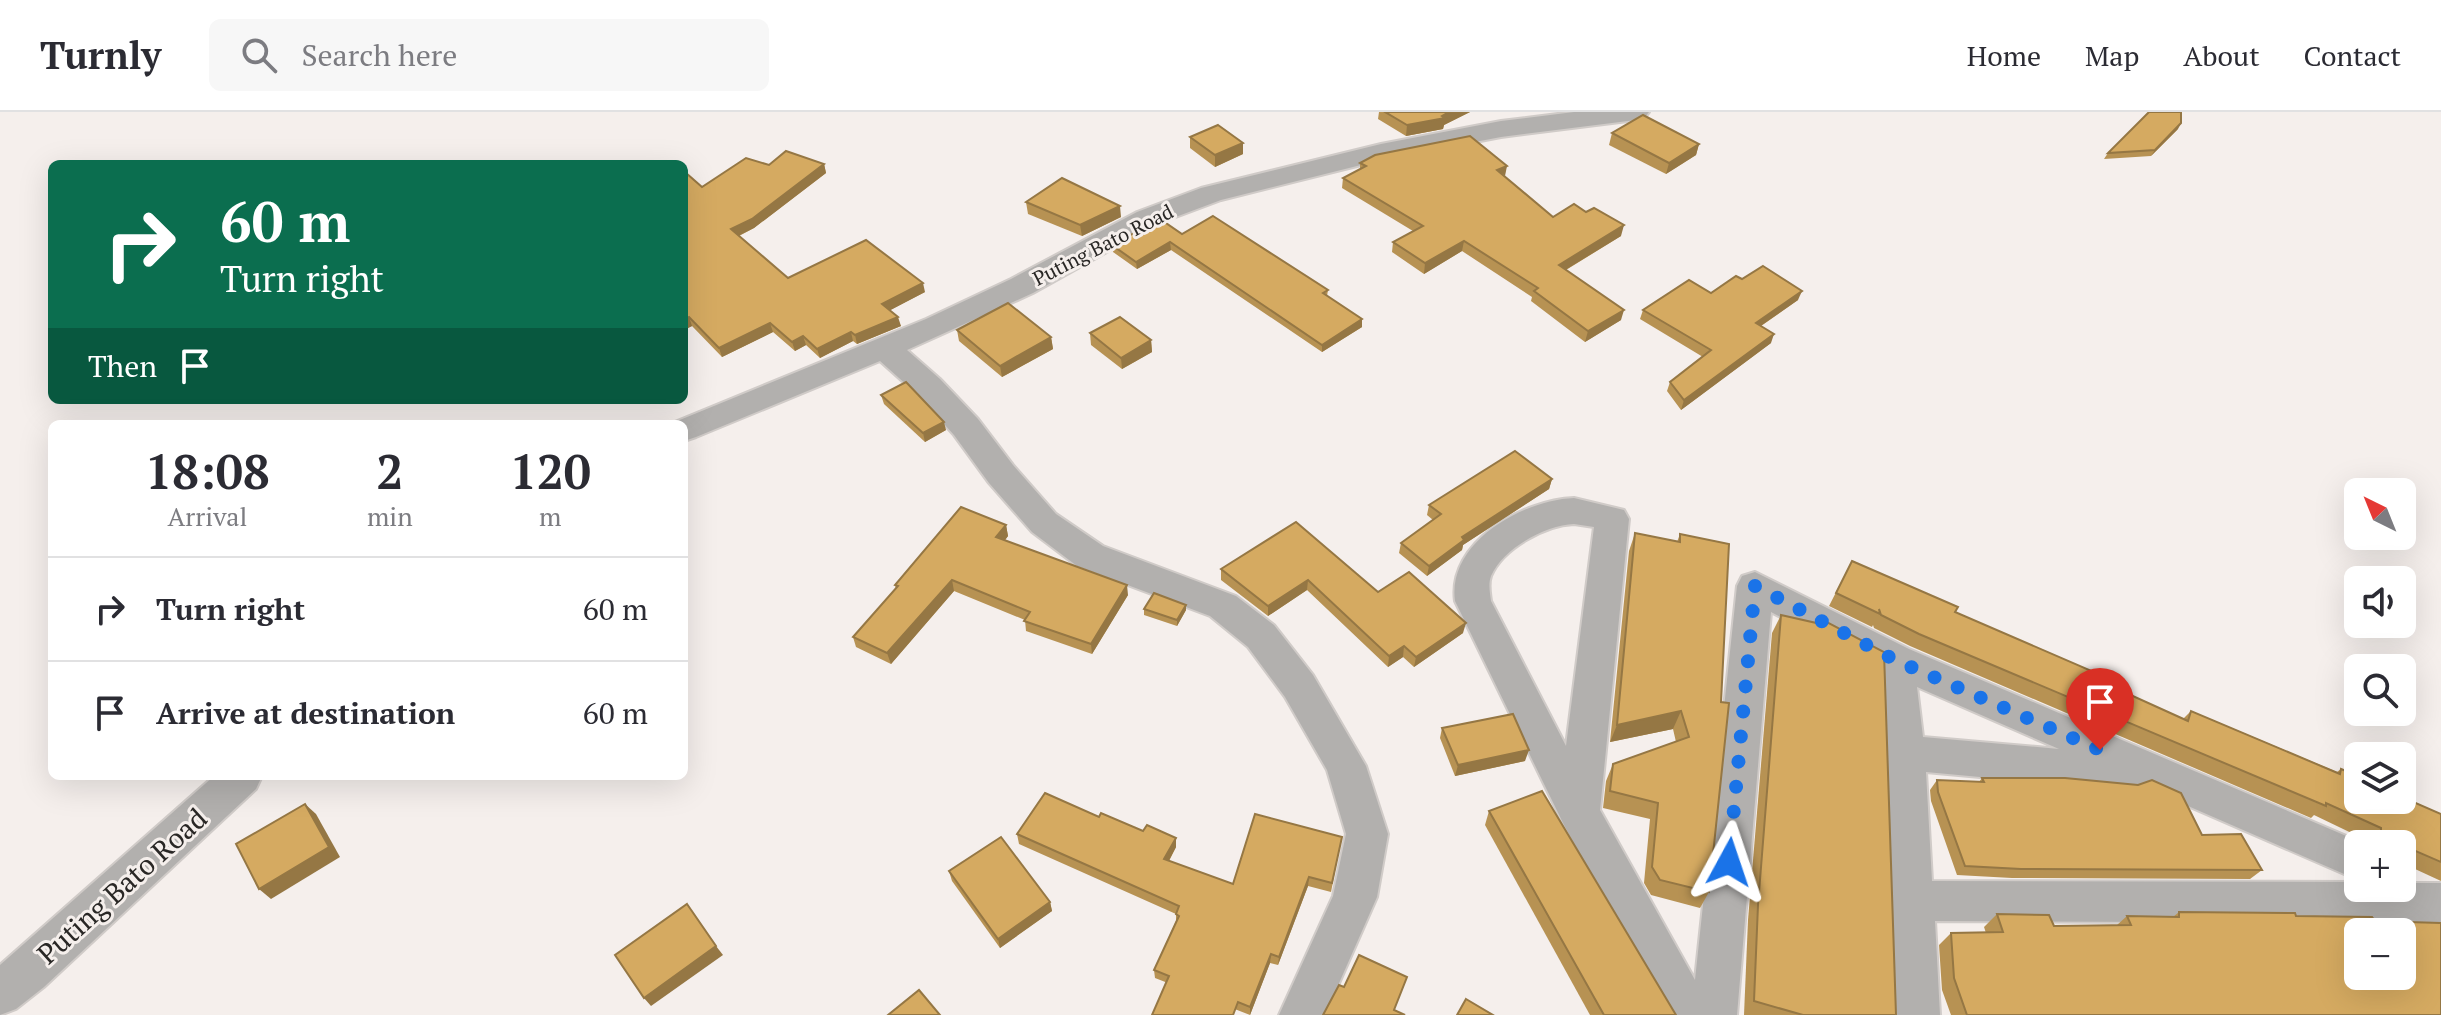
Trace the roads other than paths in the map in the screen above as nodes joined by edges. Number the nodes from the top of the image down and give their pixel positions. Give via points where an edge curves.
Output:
1 (1636, 112) edge
2 (885, 348) junction
3 (688, 427) edge
4 (1895, 660) junction
5 (1905, 753) junction
6 (2158, 775) junction
7 (238, 780) edge
8 (1579, 812) junction
9 (2344, 855) edge
10 (2416, 886) edge
11 (2441, 897) edge
12 (1912, 901) junction
13 (2441, 903) edge
14 (0, 993) edge
15 (1302, 1015) edge
16 (1697, 1015) edge
17 (1714, 1015) edge
18 (1917, 1015) edge

1 - 2 street, Puting Bato Road via 1501,129 1381,152 1211,194 1147,218 1022,286
2 - 3 street, Puting Bato Road
2 - 15 street via 966,427 1044,523 1090,556 1223,606 1261,636 1299,686 1346,766 1367,834 1355,897
4 - 5 street
4 - 6 street
4 - 17 street via 1755,586
5 - 6 street
5 - 12 street
6 - 9 street
7 - 14 street, Puting Bato Road
8 - 8 street via 1473,601 1472,578 1487,555 1514,533 1547,516 1572,511 1612,519
8 - 16 street via 1678,995
10 - 11 street
12 - 13 street
12 - 18 street

